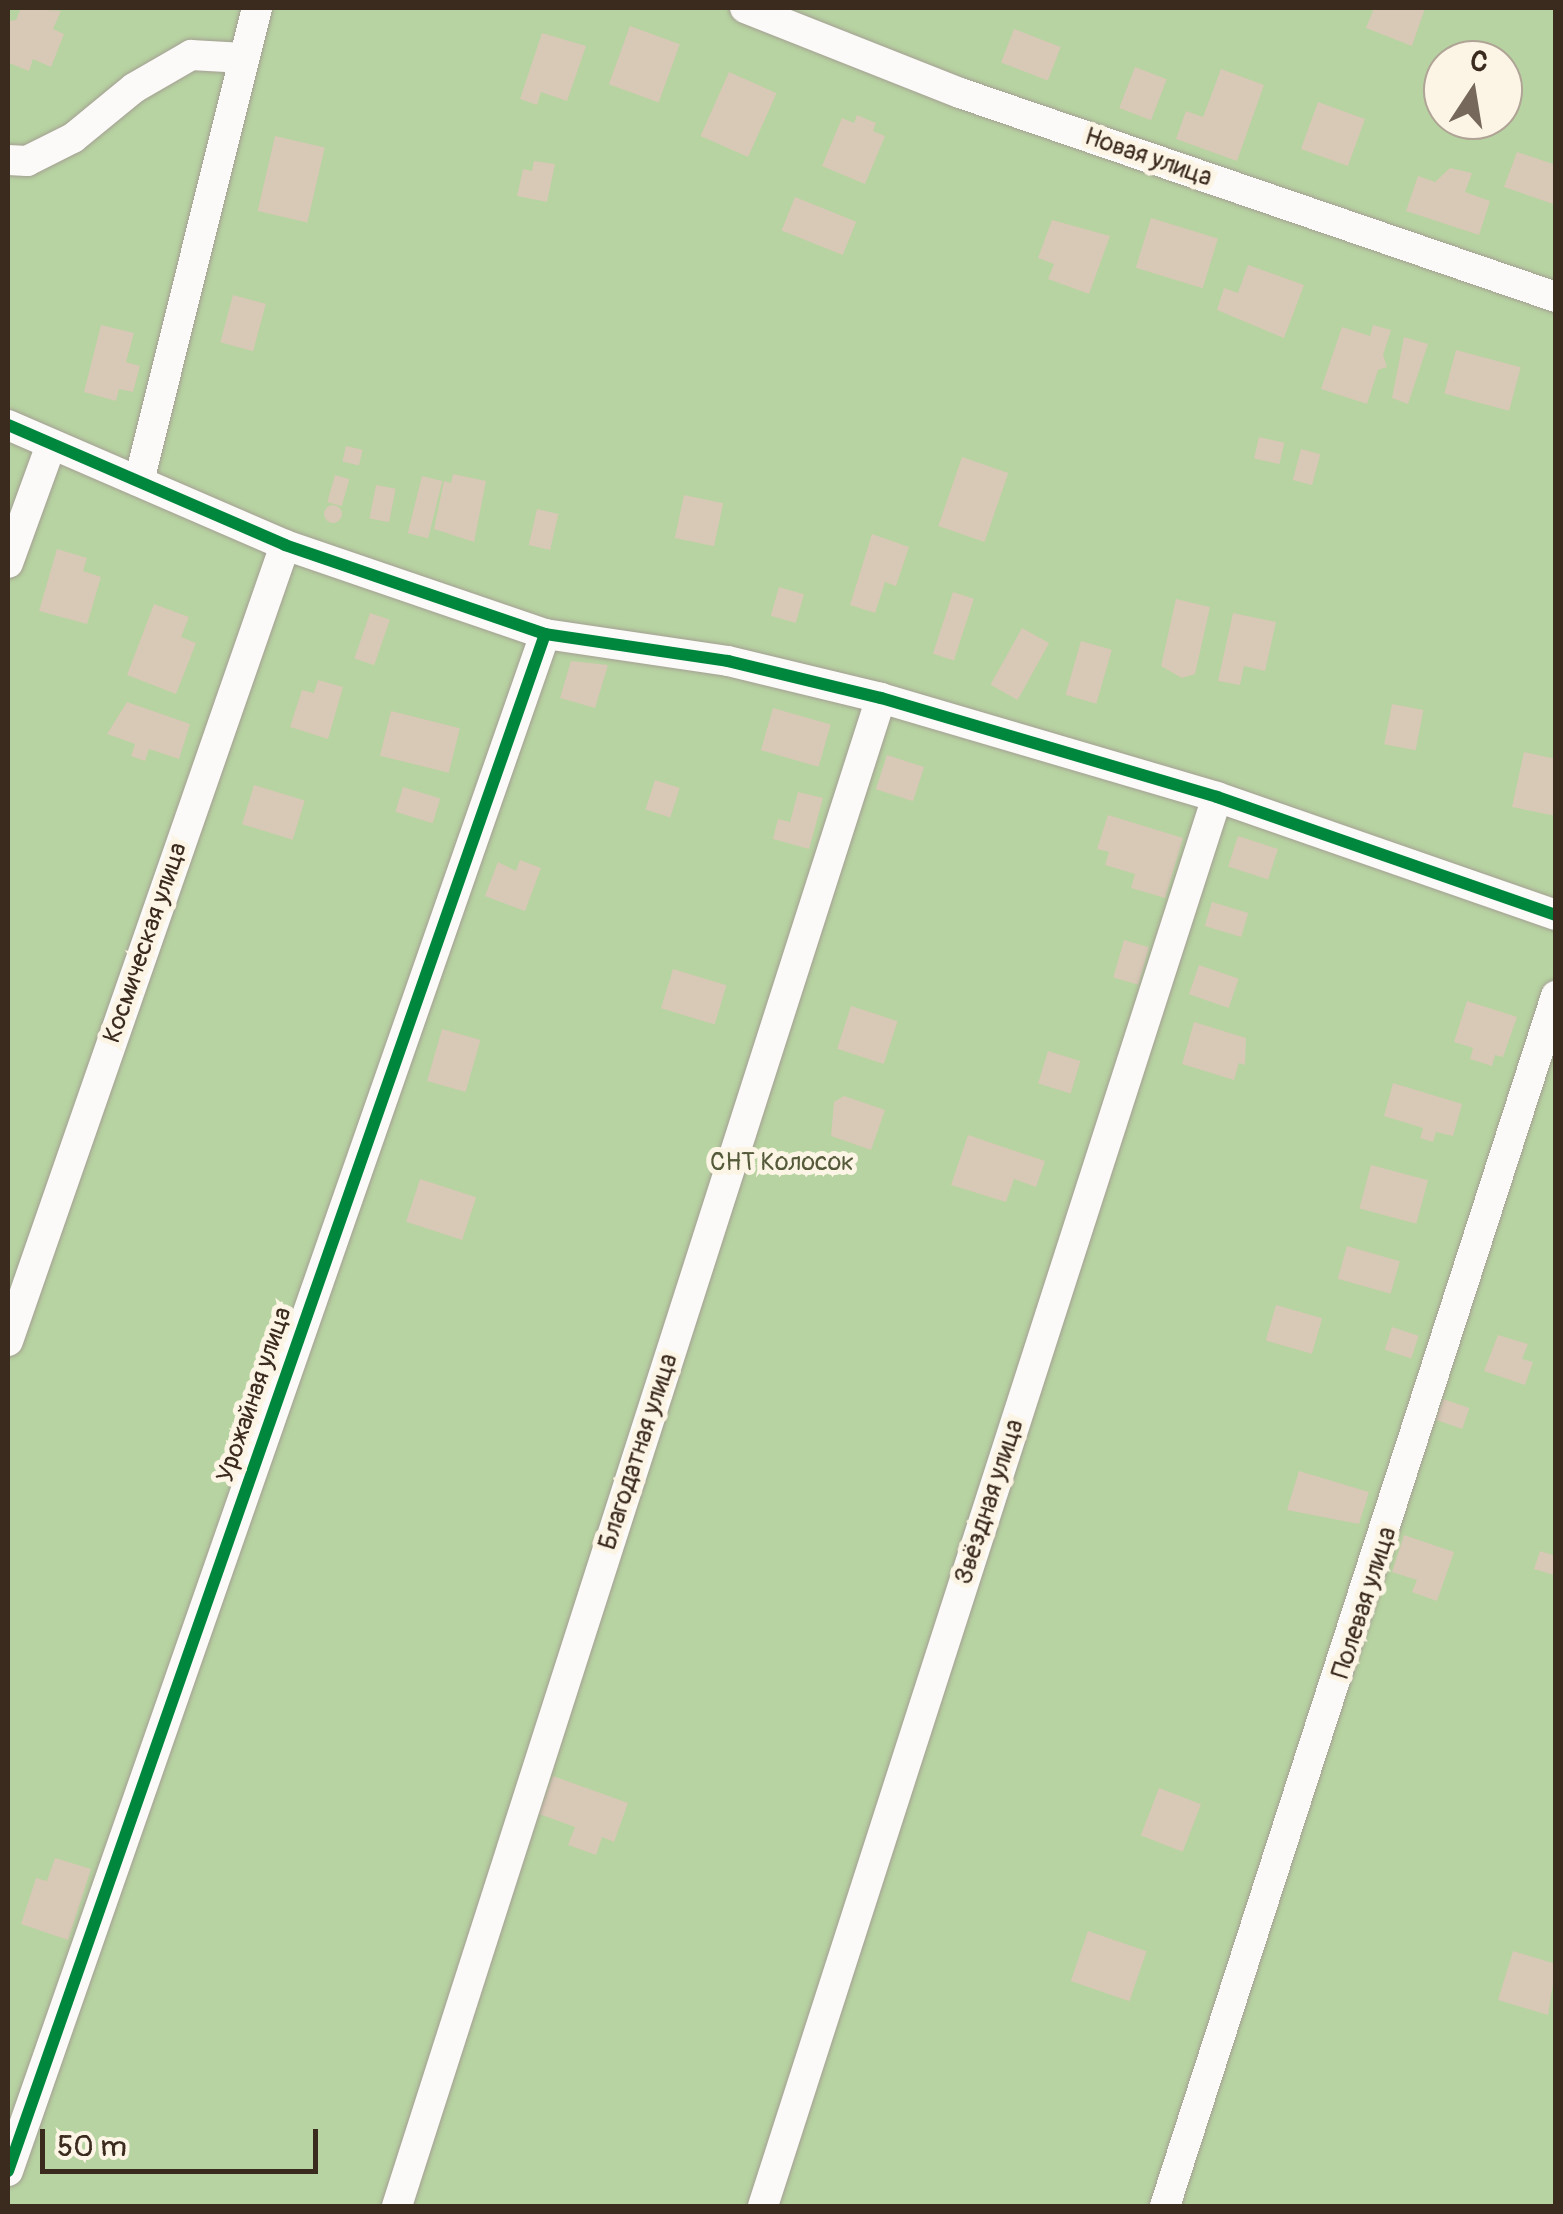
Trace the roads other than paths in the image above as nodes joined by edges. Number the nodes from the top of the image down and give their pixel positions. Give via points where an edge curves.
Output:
1 (258, 8) edge
2 (745, 8) edge
3 (244, 58) junction
4 (8, 160) edge
5 (1556, 298) edge
6 (8, 425) edge
7 (52, 445) junction
8 (139, 481) junction
9 (285, 545) junction
10 (8, 563) edge
11 (545, 634) junction
12 (882, 698) junction
13 (1217, 797) junction
14 (1556, 915) edge
15 (1556, 996) edge
16 (8, 1341) edge
17 (8, 2171) edge
18 (397, 2206) edge
19 (763, 2206) edge
20 (1165, 2206) edge

1 - 3 street
2 - 5 street, Новая улица via 960,93
3 - 4 street via 191,55 134,88 73,138 28,160
3 - 8 street
6 - 7 street
7 - 8 street
7 - 10 street
8 - 9 street
9 - 11 street
9 - 16 street, Космическая улица
11 - 12 street via 728,661
11 - 17 street, Урожайная улица
12 - 13 street
12 - 18 street, Благодатная улица
13 - 14 street
13 - 19 street, Звёздная улица
15 - 20 street, Полевая улица

